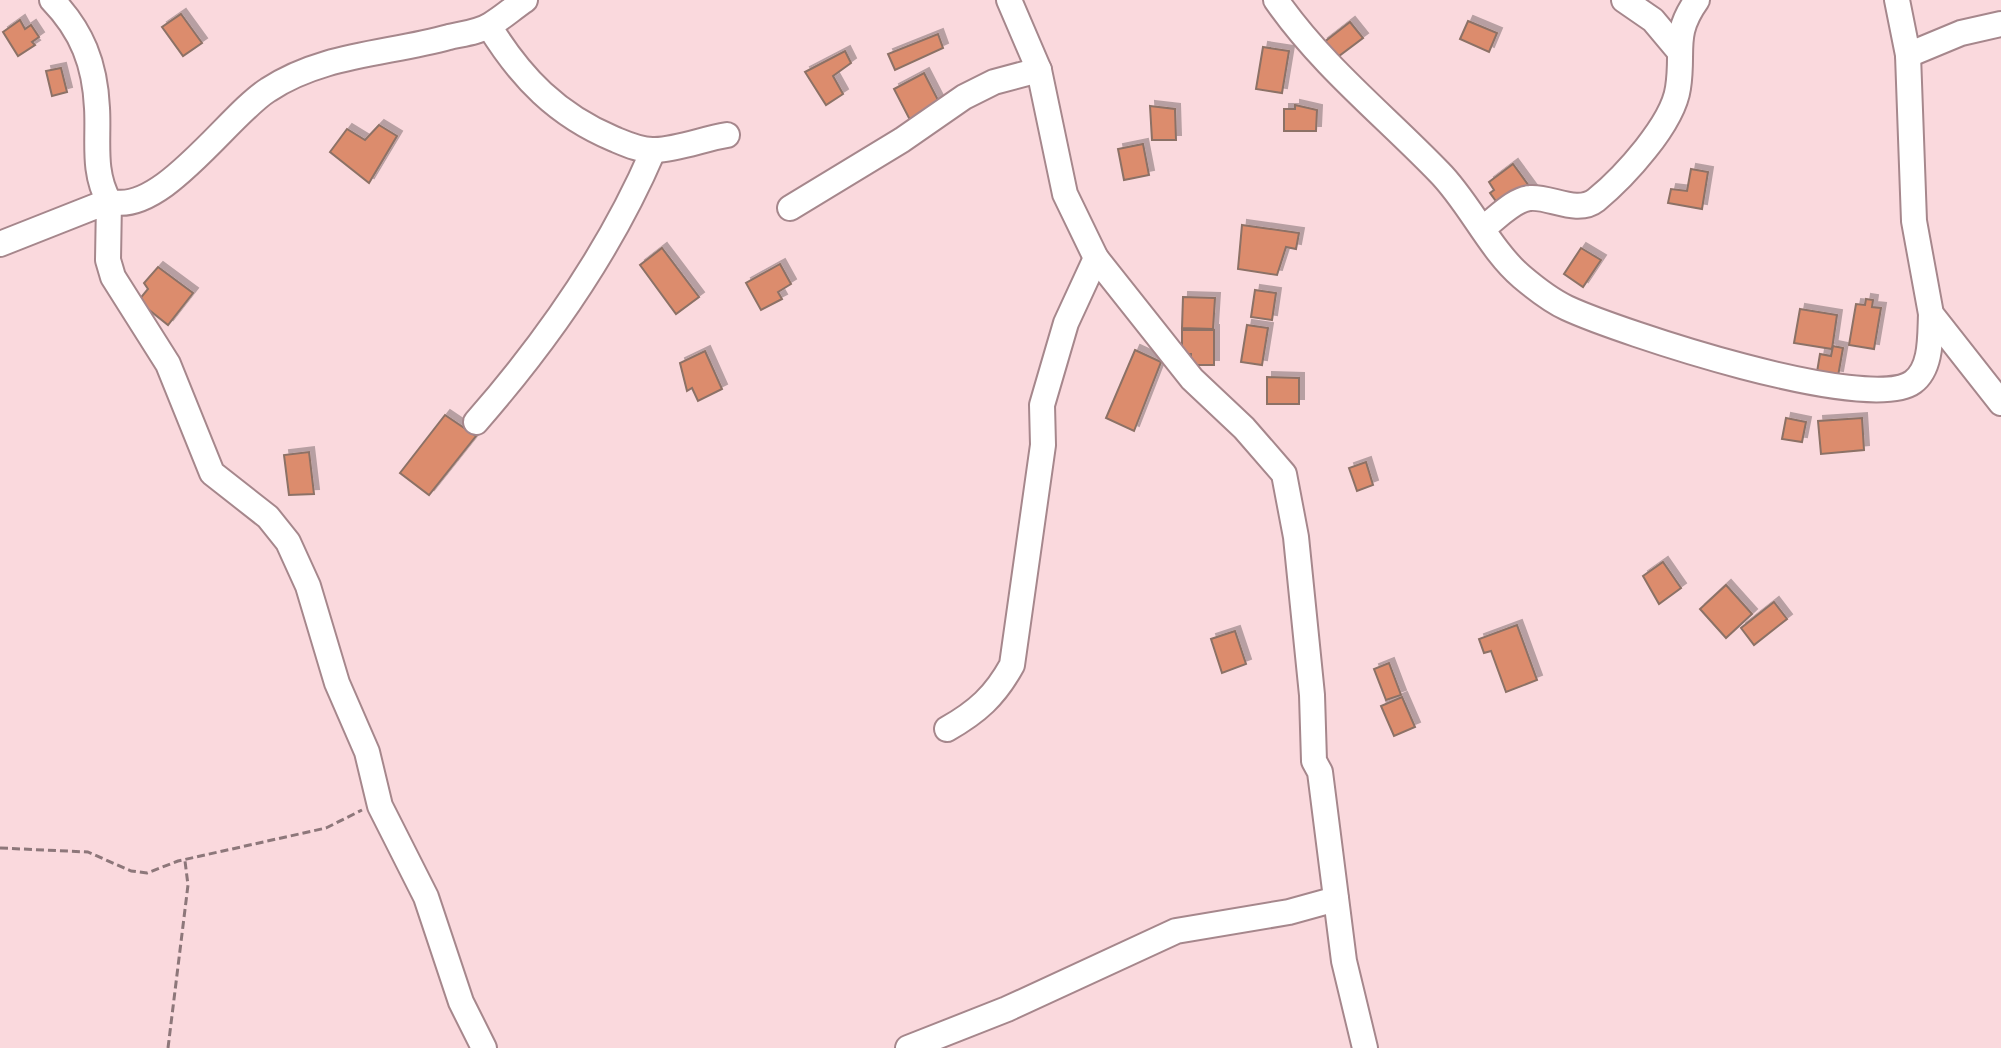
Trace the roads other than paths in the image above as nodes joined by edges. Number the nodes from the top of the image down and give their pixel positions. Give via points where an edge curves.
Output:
1 (52, 0) edge
2 (525, 0) edge
3 (1009, 0) edge
4 (1276, 0) edge
5 (1624, 0) edge
6 (1697, 0) edge
7 (1897, 0) edge
8 (2001, 24) edge
9 (489, 26) junction
10 (1679, 51) junction
11 (1908, 55) junction
12 (1039, 70) junction
13 (727, 135) dead end
14 (653, 151) junction
15 (109, 201) junction
16 (790, 208) dead end
17 (1483, 228) junction
18 (0, 244) edge
19 (1096, 258) junction
20 (1931, 314) junction
21 (2001, 403) edge
22 (476, 422) dead end
23 (947, 729) dead end
24 (1336, 899) junction
25 (484, 1048) edge
26 (908, 1048) edge
27 (1365, 1048) edge

1 - 15 street via 83,40 94,75 96,156
2 - 9 street
3 - 12 street
4 - 17 street via 1356,94 1441,174
5 - 10 street via 1653,20
6 - 10 street via 1683,20
7 - 11 street
8 - 11 street via 1961,33
9 - 14 street via 513,64 548,102 591,129
9 - 15 street via 314,66 266,90 141,200 122,205
10 - 17 street via 1678,88 1669,118 1593,203 1576,206 1531,198
11 - 20 street via 1914,221
12 - 16 street via 964,97
12 - 19 street via 1065,194
13 - 14 street
14 - 22 street via 633,197 525,366
15 - 18 street
15 - 25 street via 108,260 113,277 168,364 212,473 268,517 288,542 367,752 378,799 426,897 461,1002
17 - 20 street via 1520,275 1563,306 1660,342 1833,387 1910,385 1921,375 1928,354
19 - 23 street via 1066,323 1042,405 1043,445 1012,665 980,710
19 - 24 street via 1192,379 1284,474 1296,537 1314,761 1320,772
20 - 21 street
24 - 26 street via 1176,931
24 - 27 street

